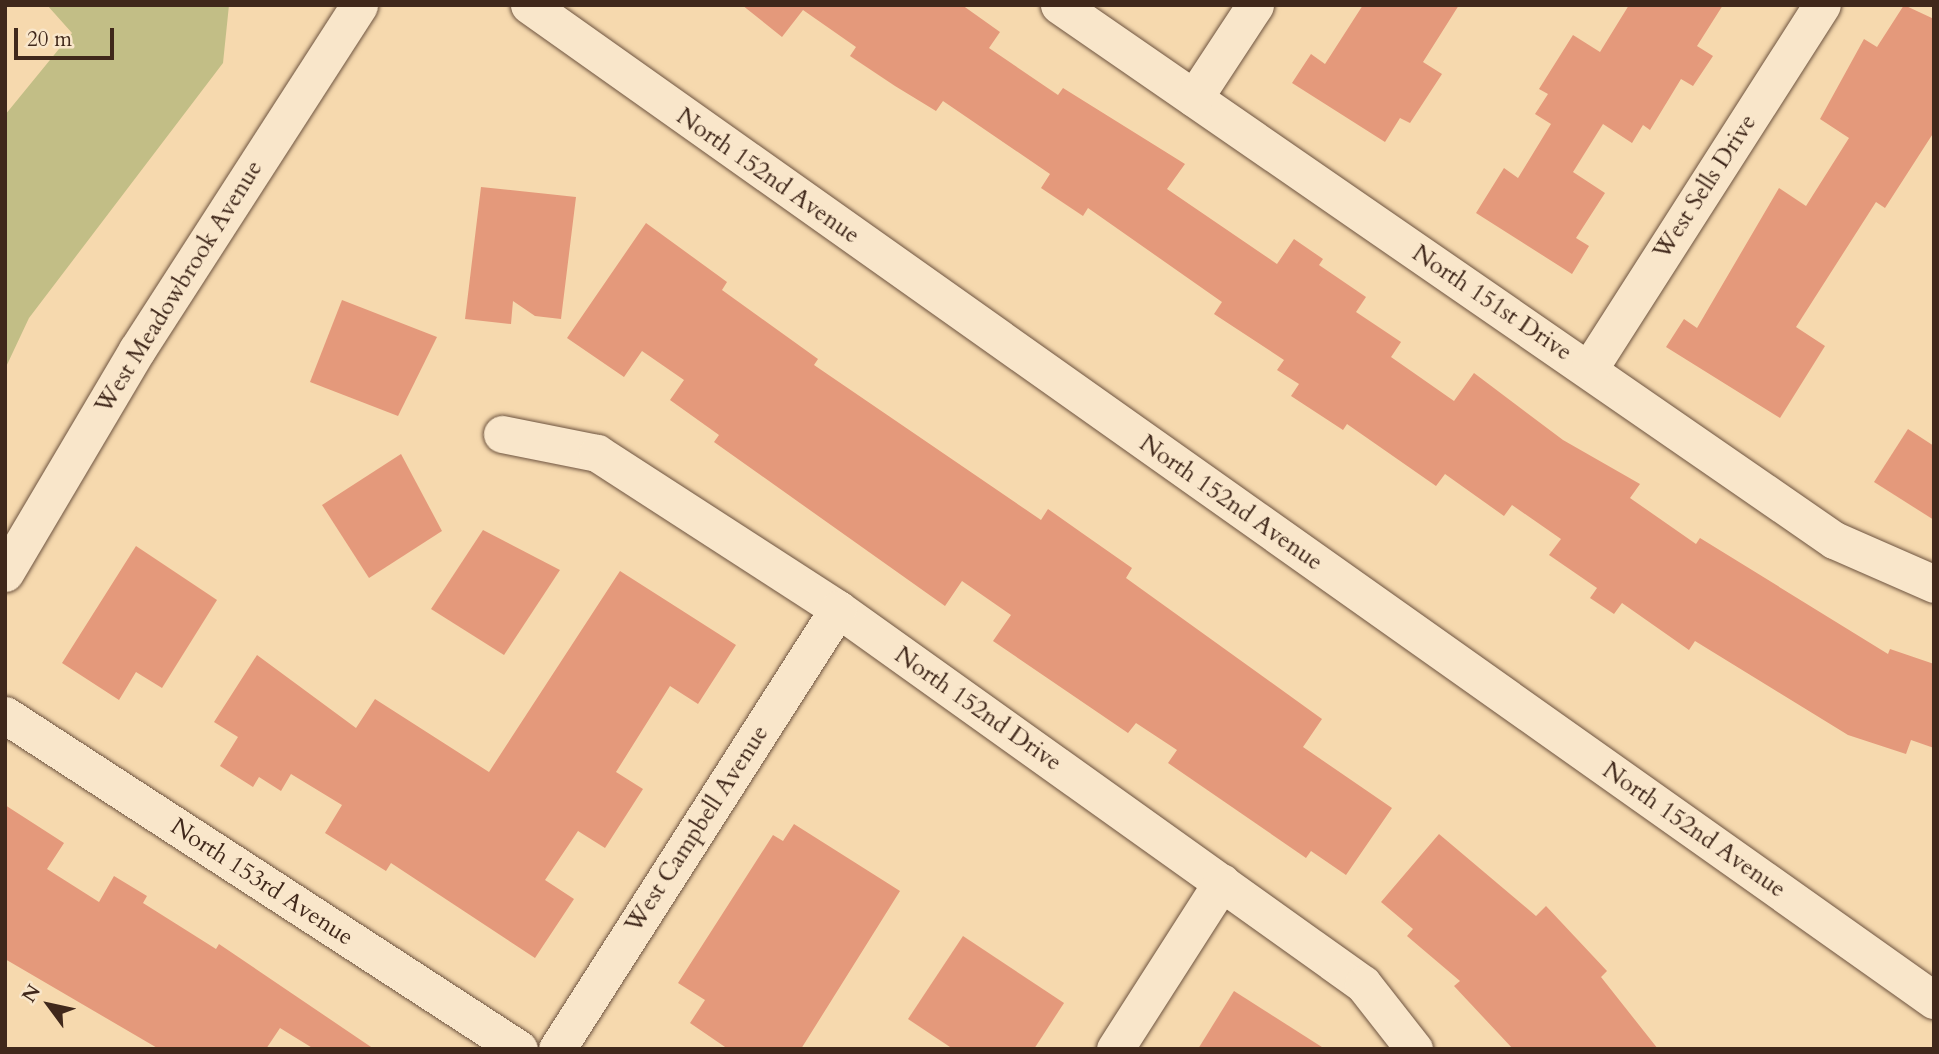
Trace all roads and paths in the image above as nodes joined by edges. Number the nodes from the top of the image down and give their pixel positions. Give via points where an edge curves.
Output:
1 (359, 5) edge
2 (529, 5) edge
3 (1059, 5) edge
4 (1255, 5) edge
5 (1822, 5) edge
6 (1194, 98) junction
7 (1589, 369) junction
8 (502, 434) dead end
9 (5, 573) edge
10 (1934, 584) edge
11 (838, 609) junction
12 (5, 715) edge
13 (1222, 882) junction
14 (1934, 1000) edge
15 (519, 1049) edge
16 (557, 1049) edge
17 (1115, 1049) edge
18 (1414, 1049) edge

1 - 9 street, West Meadowbrook Avenue via 137,350
2 - 14 street, North 152nd Avenue
3 - 6 street, North 151st Drive
4 - 6 street
5 - 7 street, West Sells Drive
6 - 7 street, North 151st Drive
7 - 10 street, North 151st Drive via 1834,540
8 - 11 street, North 152nd Drive via 597,453
11 - 13 street, North 152nd Drive
11 - 16 street, West Campbell Avenue
12 - 15 street, North 153rd Avenue
13 - 17 street
13 - 18 street, North 152nd Drive via 1363,984

